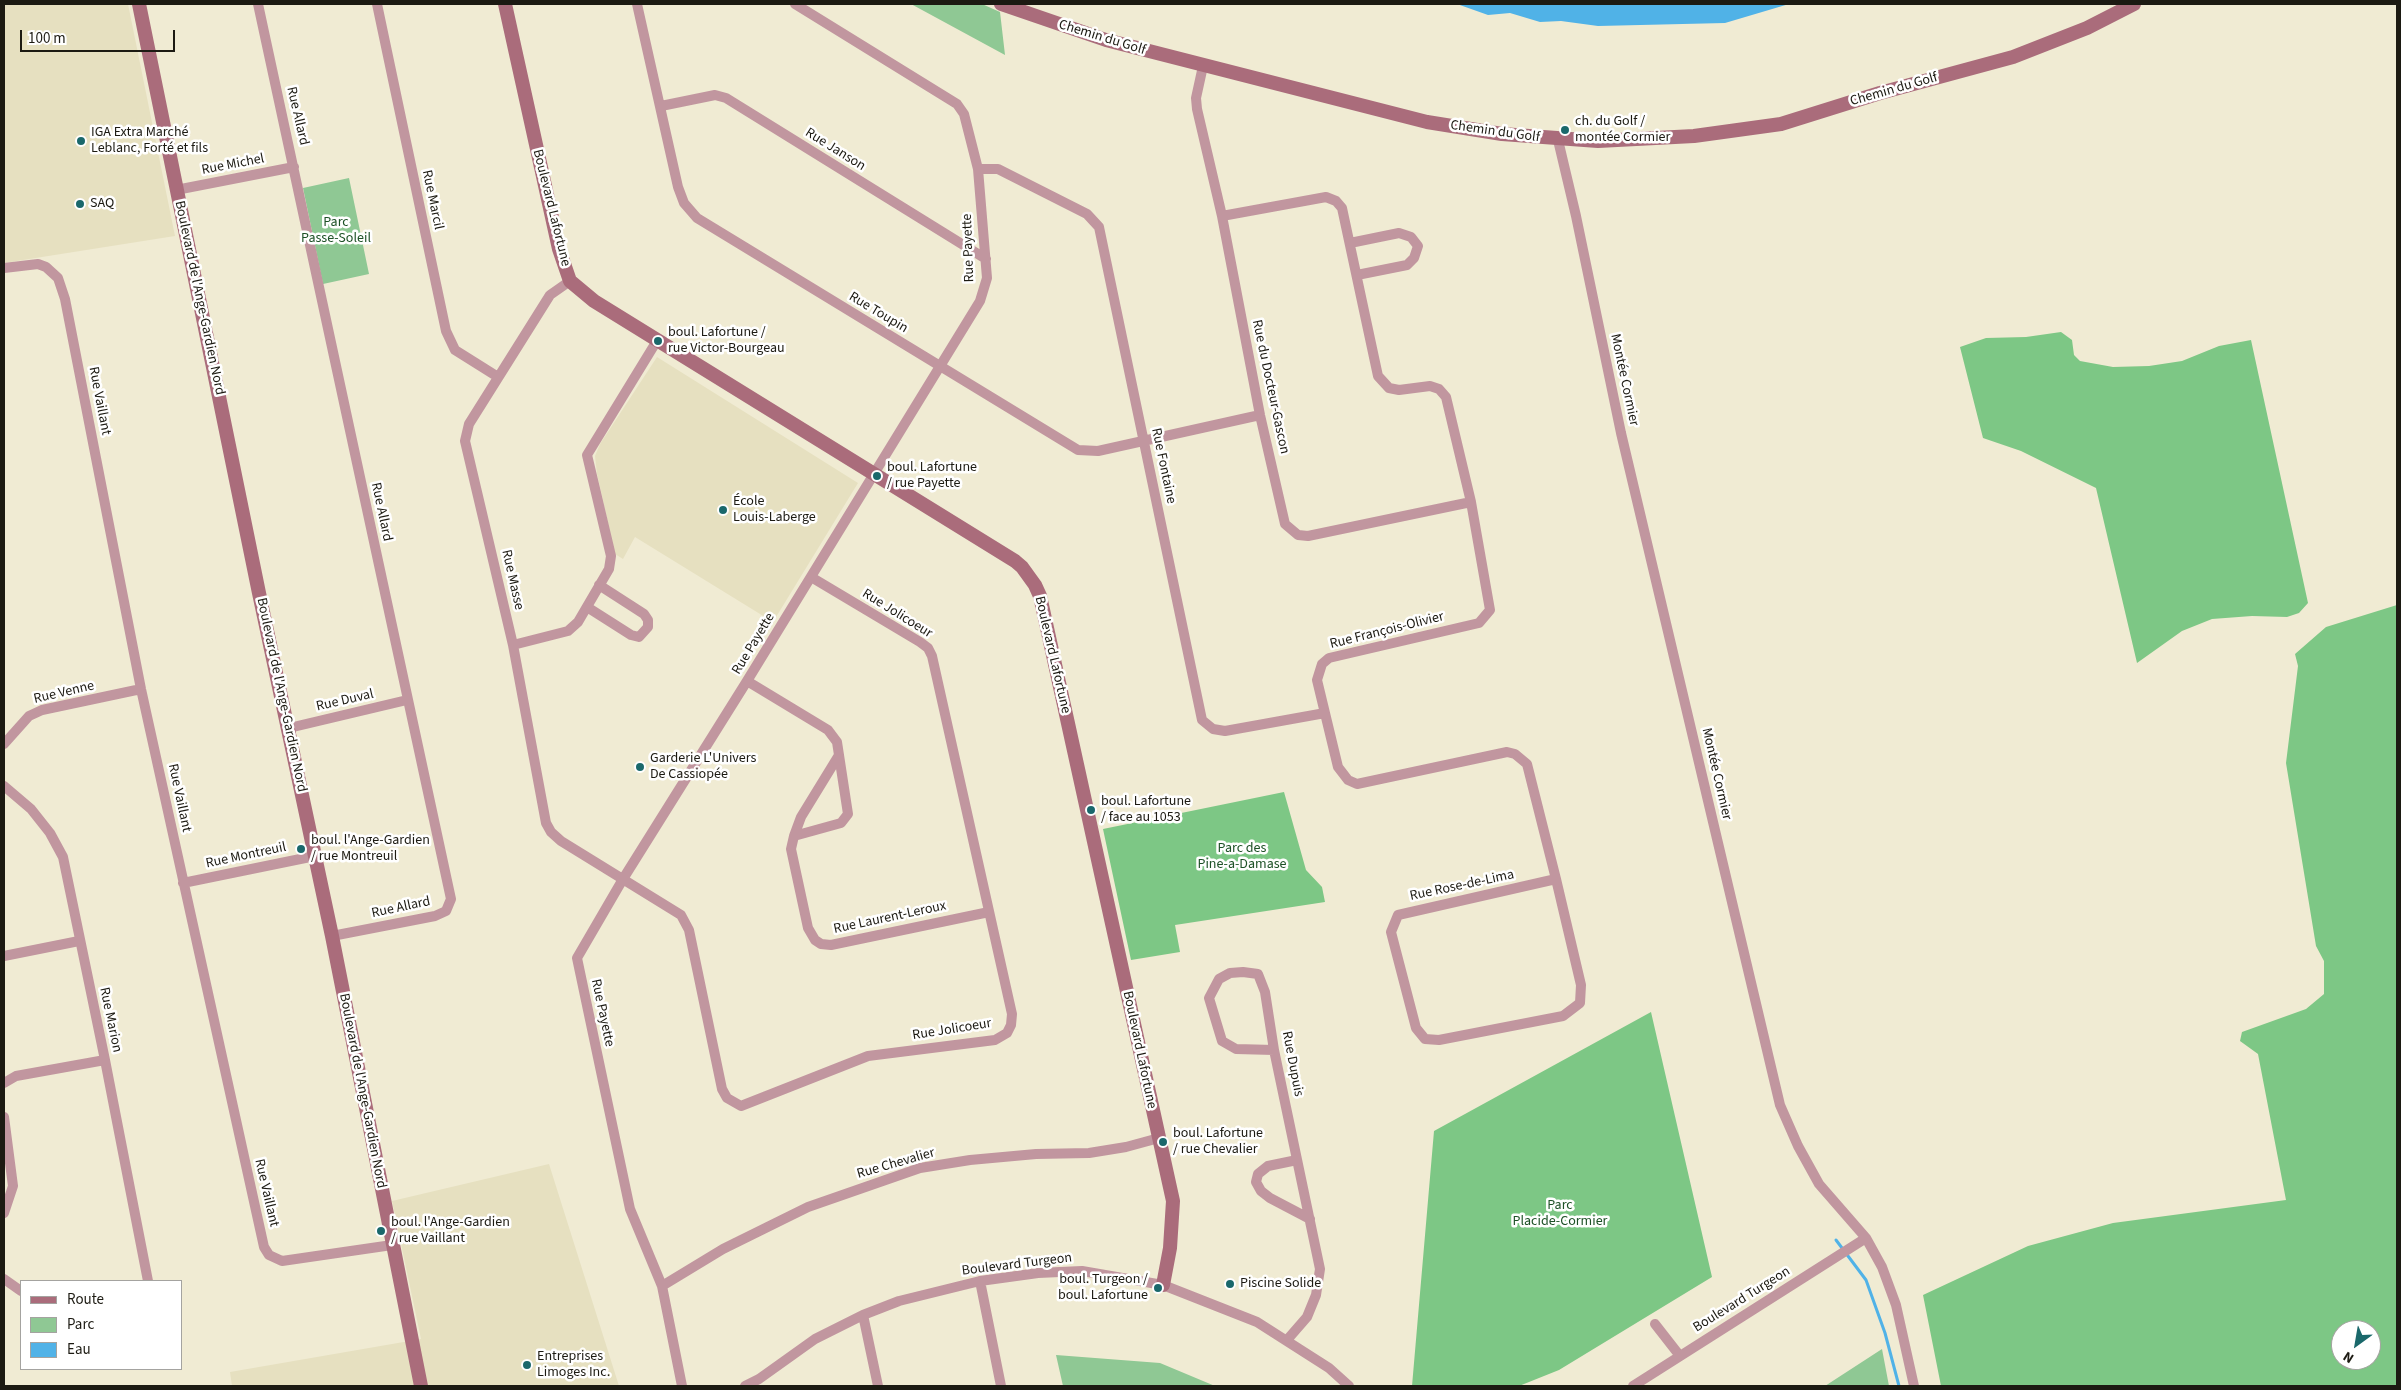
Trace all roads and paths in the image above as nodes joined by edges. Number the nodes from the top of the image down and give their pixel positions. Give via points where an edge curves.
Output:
1 (139, 4) edge
2 (258, 4) edge
3 (377, 4) edge
4 (505, 4) edge
5 (637, 4) edge
6 (795, 4) edge
7 (1001, 4) edge
8 (2134, 4) edge
9 (1203, 66) junction
10 (661, 106) junction
11 (1558, 140) junction
12 (294, 167) junction
13 (978, 169) junction
14 (176, 190) junction
15 (1222, 216) junction
16 (1350, 243) junction
17 (986, 259) junction
18 (4, 268) edge
19 (1357, 275) junction
20 (570, 281) junction
21 (658, 339) junction
22 (940, 366) junction
23 (498, 377) junction
24 (1260, 415) junction
25 (1144, 441) junction
26 (874, 473) junction
27 (1471, 502) junction
28 (811, 577) junction
29 (599, 585) junction
30 (587, 607) junction
31 (513, 645) junction
32 (747, 681) junction
33 (141, 689) junction
34 (407, 700) junction
35 (1325, 713) junction
36 (289, 728) junction
37 (4, 744) edge
38 (839, 755) junction
39 (4, 786) edge
40 (794, 836) junction
41 (315, 856) junction
42 (623, 879) junction
43 (1556, 880) junction
44 (183, 883) junction
45 (989, 912) junction
46 (332, 936) junction
47 (79, 941) junction
48 (4, 956) edge
49 (1580, 1003) joint
50 (1274, 1050) junction
51 (105, 1060) junction
52 (4, 1083) edge
53 (4, 1117) edge
54 (1158, 1138) junction
55 (1297, 1160) junction
56 (4, 1213) edge
57 (1310, 1219) junction
58 (1866, 1238) junction
59 (392, 1245) junction
60 (4, 1279) edge
61 (148, 1280) edge
62 (980, 1281) junction
63 (1163, 1285) junction
64 (662, 1286) junction
65 (20, 1290) edge
66 (863, 1315) junction
67 (1655, 1324) dead end
68 (1287, 1340) junction
69 (1680, 1356) junction
70 (421, 1386) edge
71 (682, 1386) edge
72 (745, 1386) edge
73 (878, 1386) edge
74 (1001, 1386) edge
75 (1349, 1386) edge
76 (1633, 1386) edge
77 (1914, 1386) edge

1 - 14 street, Boulevard de l'Ange-Gardien Nord
2 - 12 street, Rue Allard
3 - 23 street, Rue Marcil via 446,331 455,350
4 - 20 street, Boulevard Lafortune via 559,249
5 - 10 street, Rue Toupin
6 - 13 street, Rue Payette via 957,104 964,114
7 - 9 street, Chemin du Golf via 1106,40
8 - 11 street, Chemin du Golf via 2031,51 1781,124 1647,140
9 - 11 street, Chemin du Golf via 1427,122
9 - 15 street, Rue du Docteur-Gascon via 1196,98 1197,109
10 - 17 street, Rue Janson via 715,95 726,98
10 - 22 street, Rue Toupin via 678,187 684,203 697,218
11 - 58 street, Montée Cormier via 1621,433 1780,1106 1818,1184
12 - 14 street, Rue Michel
12 - 34 street, Rue Allard
13 - 17 street, Rue Payette
13 - 25 street, Rue Fontaine via 998,169 1087,214 1099,227
14 - 36 street, Boulevard de l'Ange-Gardien Nord
15 - 16 street, Rue François-Olivier via 1326,197 1342,208
15 - 24 street, Rue du Docteur-Gascon
16 - 19 street, Rue François-Olivier
16 - 19 street via 1399,233 1411,237 1418,246 1414,258 1407,265
17 - 22 street, Rue Payette via 985,290
18 - 33 street, Rue Vaillant via 38,264 52,272 62,288
19 - 27 street, Rue François-Olivier via 1378,376 1389,388 1430,386 1439,389 1446,397
20 - 21 street, Boulevard Lafortune via 594,301
20 - 23 street, Rue Masse via 550,295
21 - 26 street, Boulevard Lafortune
21 - 29 street via 587,455 611,556 609,569
22 - 25 street, Rue Toupin via 1078,450 1098,451
22 - 26 street, Rue Payette
23 - 31 street, Rue Masse via 469,424 465,441
24 - 25 street, Rue Toupin
24 - 27 street, Rue du Docteur-Gascon via 1285,524 1298,535 1308,536
25 - 35 street, Rue Fontaine via 1202,720 1212,729 1225,731
26 - 28 street, Rue Payette
26 - 54 street, Boulevard Lafortune via 1014,561 1029,575 1040,596
27 - 35 street, Rue François-Olivier via 1490,610 1479,623 1329,658 1322,664 1317,680
28 - 32 street, Rue Payette
28 - 45 street, Rue Jolicoeur via 928,648
29 - 30 street
29 - 30 street via 644,614 648,627 639,637 631,636
30 - 31 street via 568,631
31 - 42 street, Rue Masse via 546,823 561,841
32 - 38 street via 828,730 837,742
32 - 42 street, Rue Payette
33 - 37 street, Rue Venne via 42,710 29,716
33 - 44 street, Rue Vaillant
34 - 36 street, Rue Duval
34 - 46 street, Rue Allard via 452,899 446,911 435,916
35 - 43 street, Rue François-Olivier via 1338,767 1348,780 1357,784 1507,752 1521,759 1527,764
36 - 41 street, Boulevard de l'Ange-Gardien Nord
38 - 40 street, Rue Laurent-Leroux via 801,818
38 - 40 street via 848,809 845,821
39 - 47 street, Rue Marion via 31,809 63,857
40 - 45 street, Rue Laurent-Leroux via 791,848 808,928 821,944 831,945
41 - 44 street, Rue Montreuil
41 - 46 street, Boulevard de l'Ange-Gardien Nord
42 - 45 street, Rue Jolicoeur via 681,915 686,922 722,1089 727,1098 741,1106 868,1056 995,1040 1006,1033 1012,1014
42 - 64 street, Rue Payette via 577,958 630,1209
43 - 49 street, Rue François-Olivier via 1581,985
43 - 49 street, Rue Rose-de-Lima via 1398,914 1391,932 1416,1028 1425,1039 1439,1040 1563,1016
44 - 59 street, Rue Vaillant via 264,1247 269,1255 282,1261
46 - 59 street, Boulevard de l'Ange-Gardien Nord
47 - 48 street
47 - 51 street, Rue Marion
50 - 50 street, Rue Dupuis via 1236,1049 1222,1041 1209,998 1219,979 1230,973 1258,974 1265,992
50 - 55 street, Rue Dupuis
51 - 52 street via 16,1076
51 - 61 street, Rue Marion
53 - 56 street via 13,1186
54 - 63 street, Boulevard Lafortune via 1173,1201 1170,1248
54 - 64 street, Rue Chevalier via 1089,1154 1036,1154 920,1168 808,1207 723,1249
55 - 57 street, Rue Dupuis
55 - 57 street via 1268,1166 1258,1174 1256,1182 1270,1198
57 - 68 street, Rue Dupuis via 1320,1269 1316,1296 1307,1317
58 - 69 street, Boulevard Turgeon
58 - 77 street, Montée Cormier via 1894,1296
59 - 70 street, Boulevard de l'Ange-Gardien Nord
60 - 65 street
62 - 63 street, Boulevard Turgeon via 1082,1271
62 - 66 street, Boulevard Turgeon via 899,1301
62 - 74 street
63 - 68 street, Boulevard Turgeon via 1257,1322
64 - 71 street, Rue Payette
66 - 72 street, Boulevard Turgeon via 815,1339
66 - 73 street
67 - 69 street
68 - 75 street, Boulevard Turgeon via 1329,1368
69 - 76 street, Boulevard Turgeon

